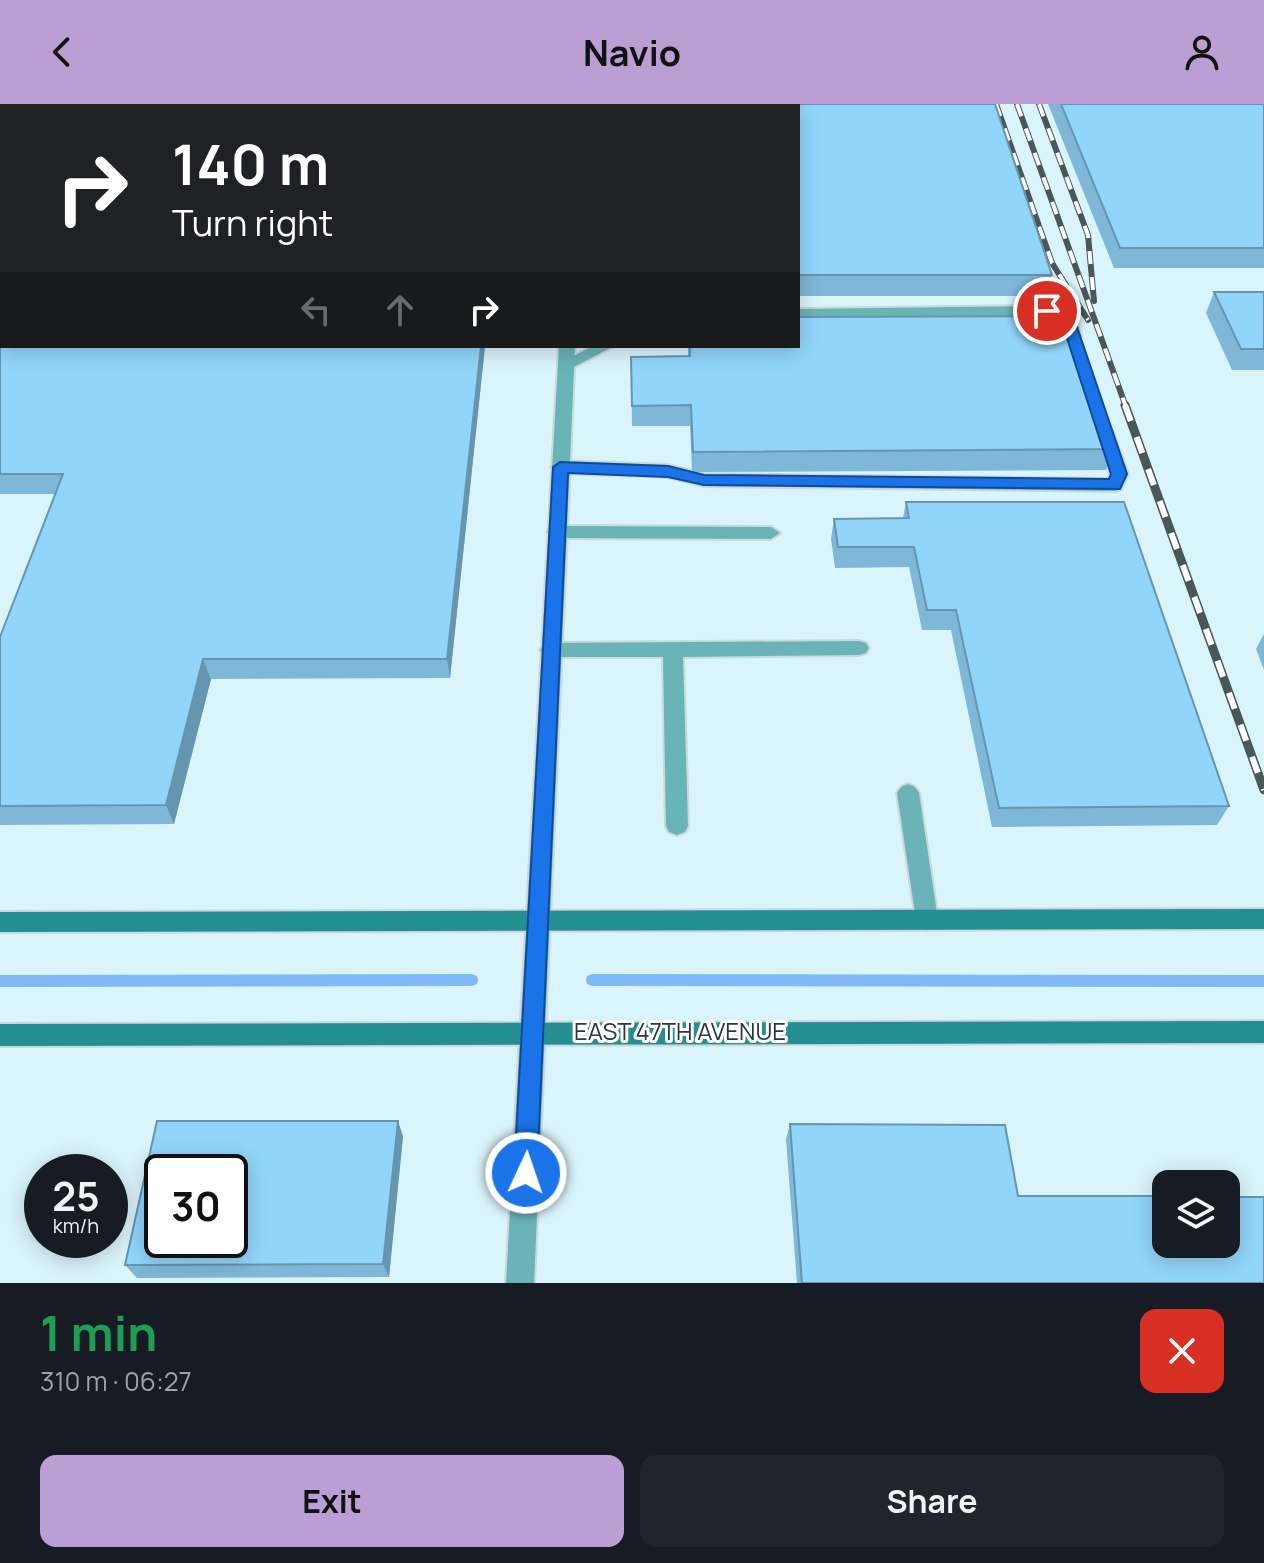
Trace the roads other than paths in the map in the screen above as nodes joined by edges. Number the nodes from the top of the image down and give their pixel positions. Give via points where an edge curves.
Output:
1 (800, 314) edge
2 (597, 348) edge
3 (1079, 354) edge
4 (567, 355) edge
5 (1099, 414) edge
6 (560, 467) junction
7 (556, 532) junction
8 (771, 533) dead end
9 (859, 648) dead end
10 (550, 650) junction
11 (673, 650) junction
12 (908, 793) dead end
13 (677, 826) dead end
14 (1264, 919) edge
15 (537, 920) junction
16 (927, 920) junction
17 (0, 922) edge
18 (1264, 1032) edge
19 (532, 1033) junction
20 (0, 1035) edge
21 (520, 1283) edge

1 - 3 street via 1047,311 1069,324
2 - 4 street
4 - 6 street
5 - 6 street via 1119,474 1115,485 704,480 668,471
6 - 7 street
7 - 8 street
7 - 10 street
9 - 11 street
10 - 11 street
10 - 15 street
11 - 13 street
12 - 16 street
14 - 16 main road
15 - 16 main road
15 - 17 main road
15 - 19 street
18 - 19 main road, EAST 47TH AVENUE
19 - 20 main road, EAST 47TH AVENUE
19 - 21 street

